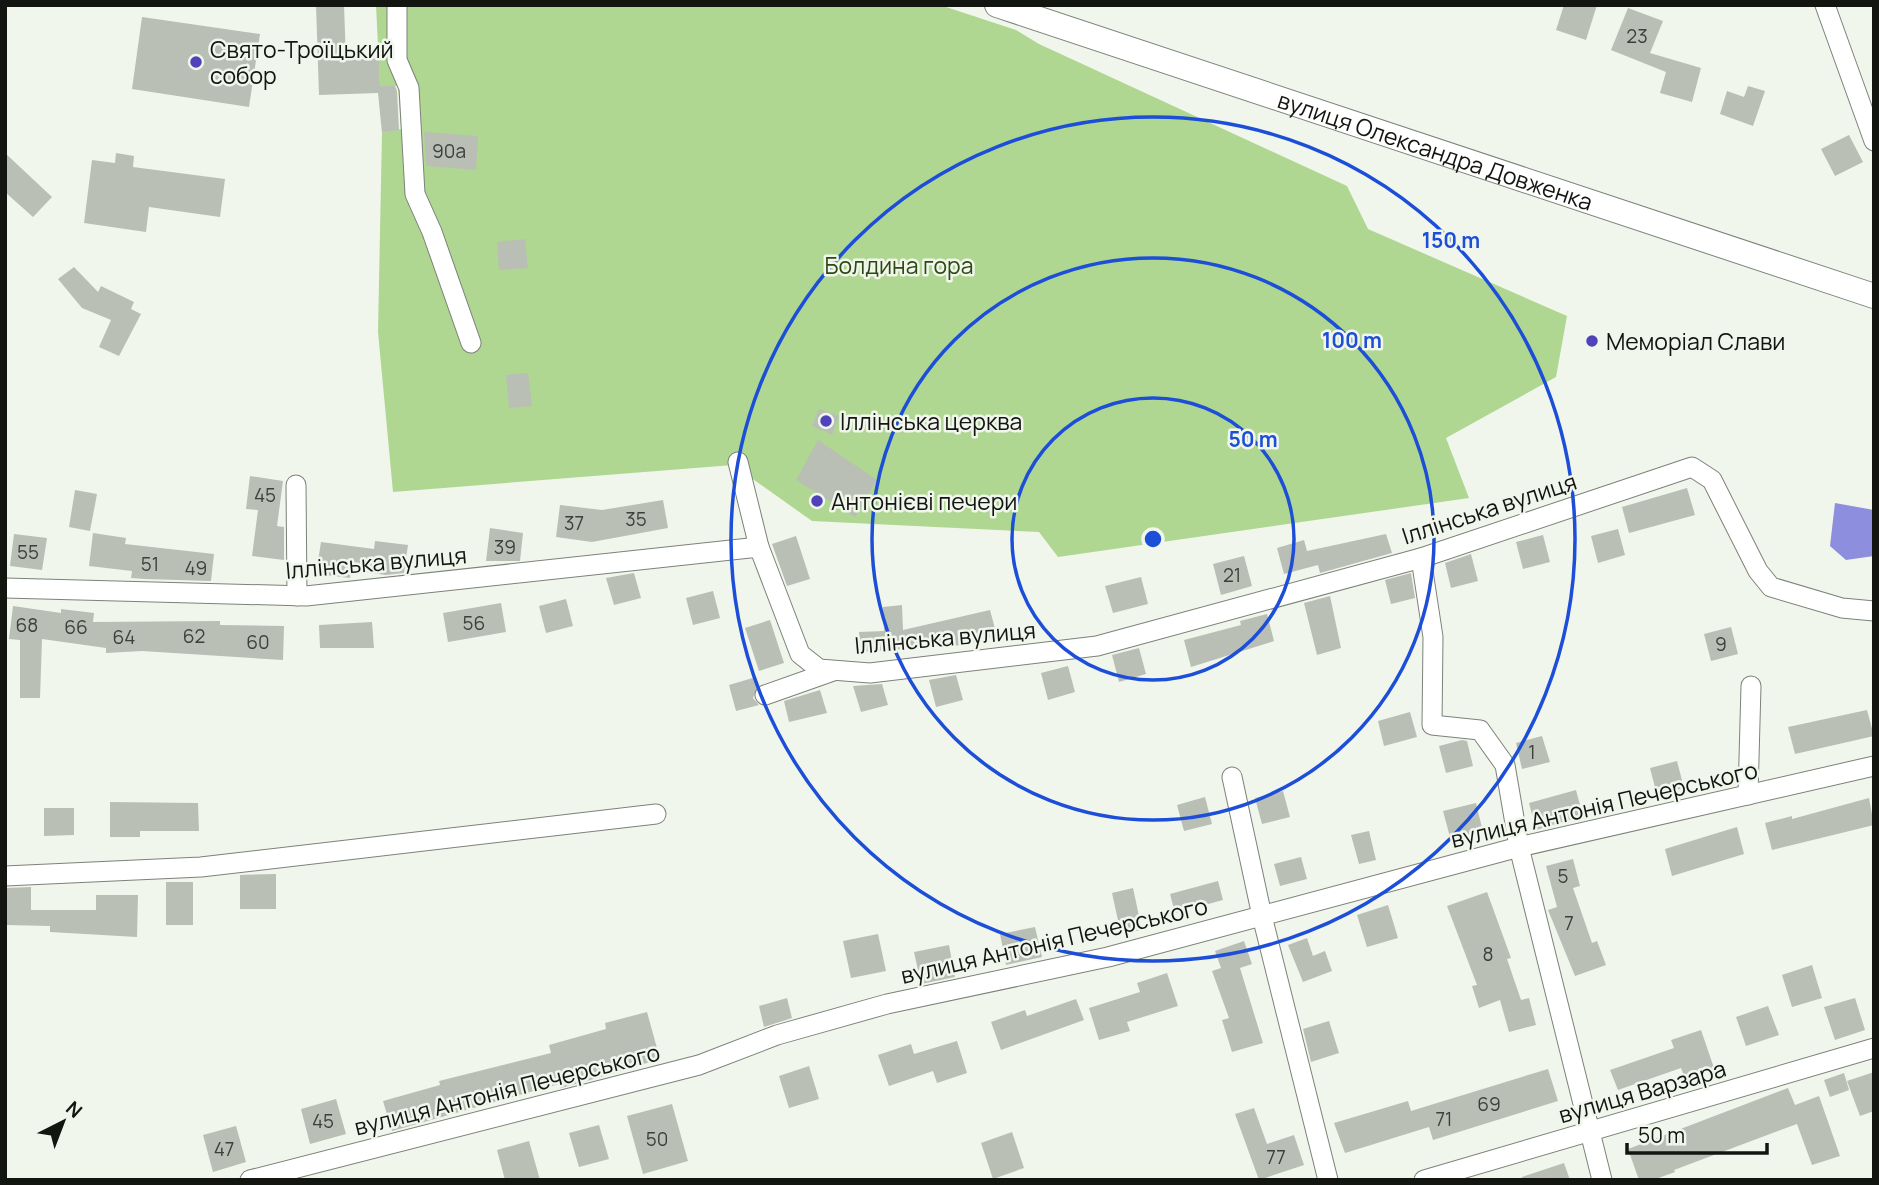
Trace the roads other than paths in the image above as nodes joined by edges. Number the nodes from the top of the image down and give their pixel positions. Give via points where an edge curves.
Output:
1 (397, 5) edge
2 (997, 5) edge
3 (1825, 5) edge
4 (1874, 141) edge
5 (1874, 296) edge
6 (471, 343) dead end
7 (738, 462) dead end
8 (296, 485) dead end
9 (759, 547) junction
10 (1421, 558) junction
11 (5, 588) edge
12 (297, 596) junction
13 (1874, 611) edge
14 (835, 671) junction
15 (1751, 686) dead end
16 (765, 695) dead end
17 (1874, 766) edge
18 (1232, 777) dead end
19 (1748, 795) junction
20 (656, 814) dead end
21 (1519, 847) junction
22 (5, 876) edge
23 (1262, 916) junction
24 (1874, 1048) edge
25 (1590, 1132) junction
26 (250, 1180) edge
27 (1328, 1180) edge
28 (1424, 1180) edge
29 (1602, 1180) edge

1 - 6 street via 397,60 409,88 415,194
2 - 5 main road, вулиця Олександра Довженка
3 - 4 street
7 - 9 street
8 - 12 street
9 - 12 street, Іллінська вулиця
9 - 14 street, Іллінська вулиця via 800,654 819,669
10 - 13 street, Іллінська вулиця via 1692,467 1712,480 1758,571 1771,587 1842,608
10 - 14 street, Іллінська вулиця via 1097,646 870,673
10 - 21 street via 1433,637 1432,726 1480,730 1505,765
11 - 12 street, Іллінська вулиця
14 - 16 street
15 - 19 street
17 - 19 street, вулиця Антонія Печерського
18 - 23 street
19 - 21 street, вулиця Антонія Печерського
20 - 22 street via 201,867
21 - 23 street, вулиця Антонія Печерського
21 - 25 street
23 - 26 street, вулиця Антонія Печерського via 1108,957 887,1004 777,1035 699,1065
23 - 27 street
24 - 25 street, вулиця Варзара
25 - 28 street, вулиця Варзара
25 - 29 street

